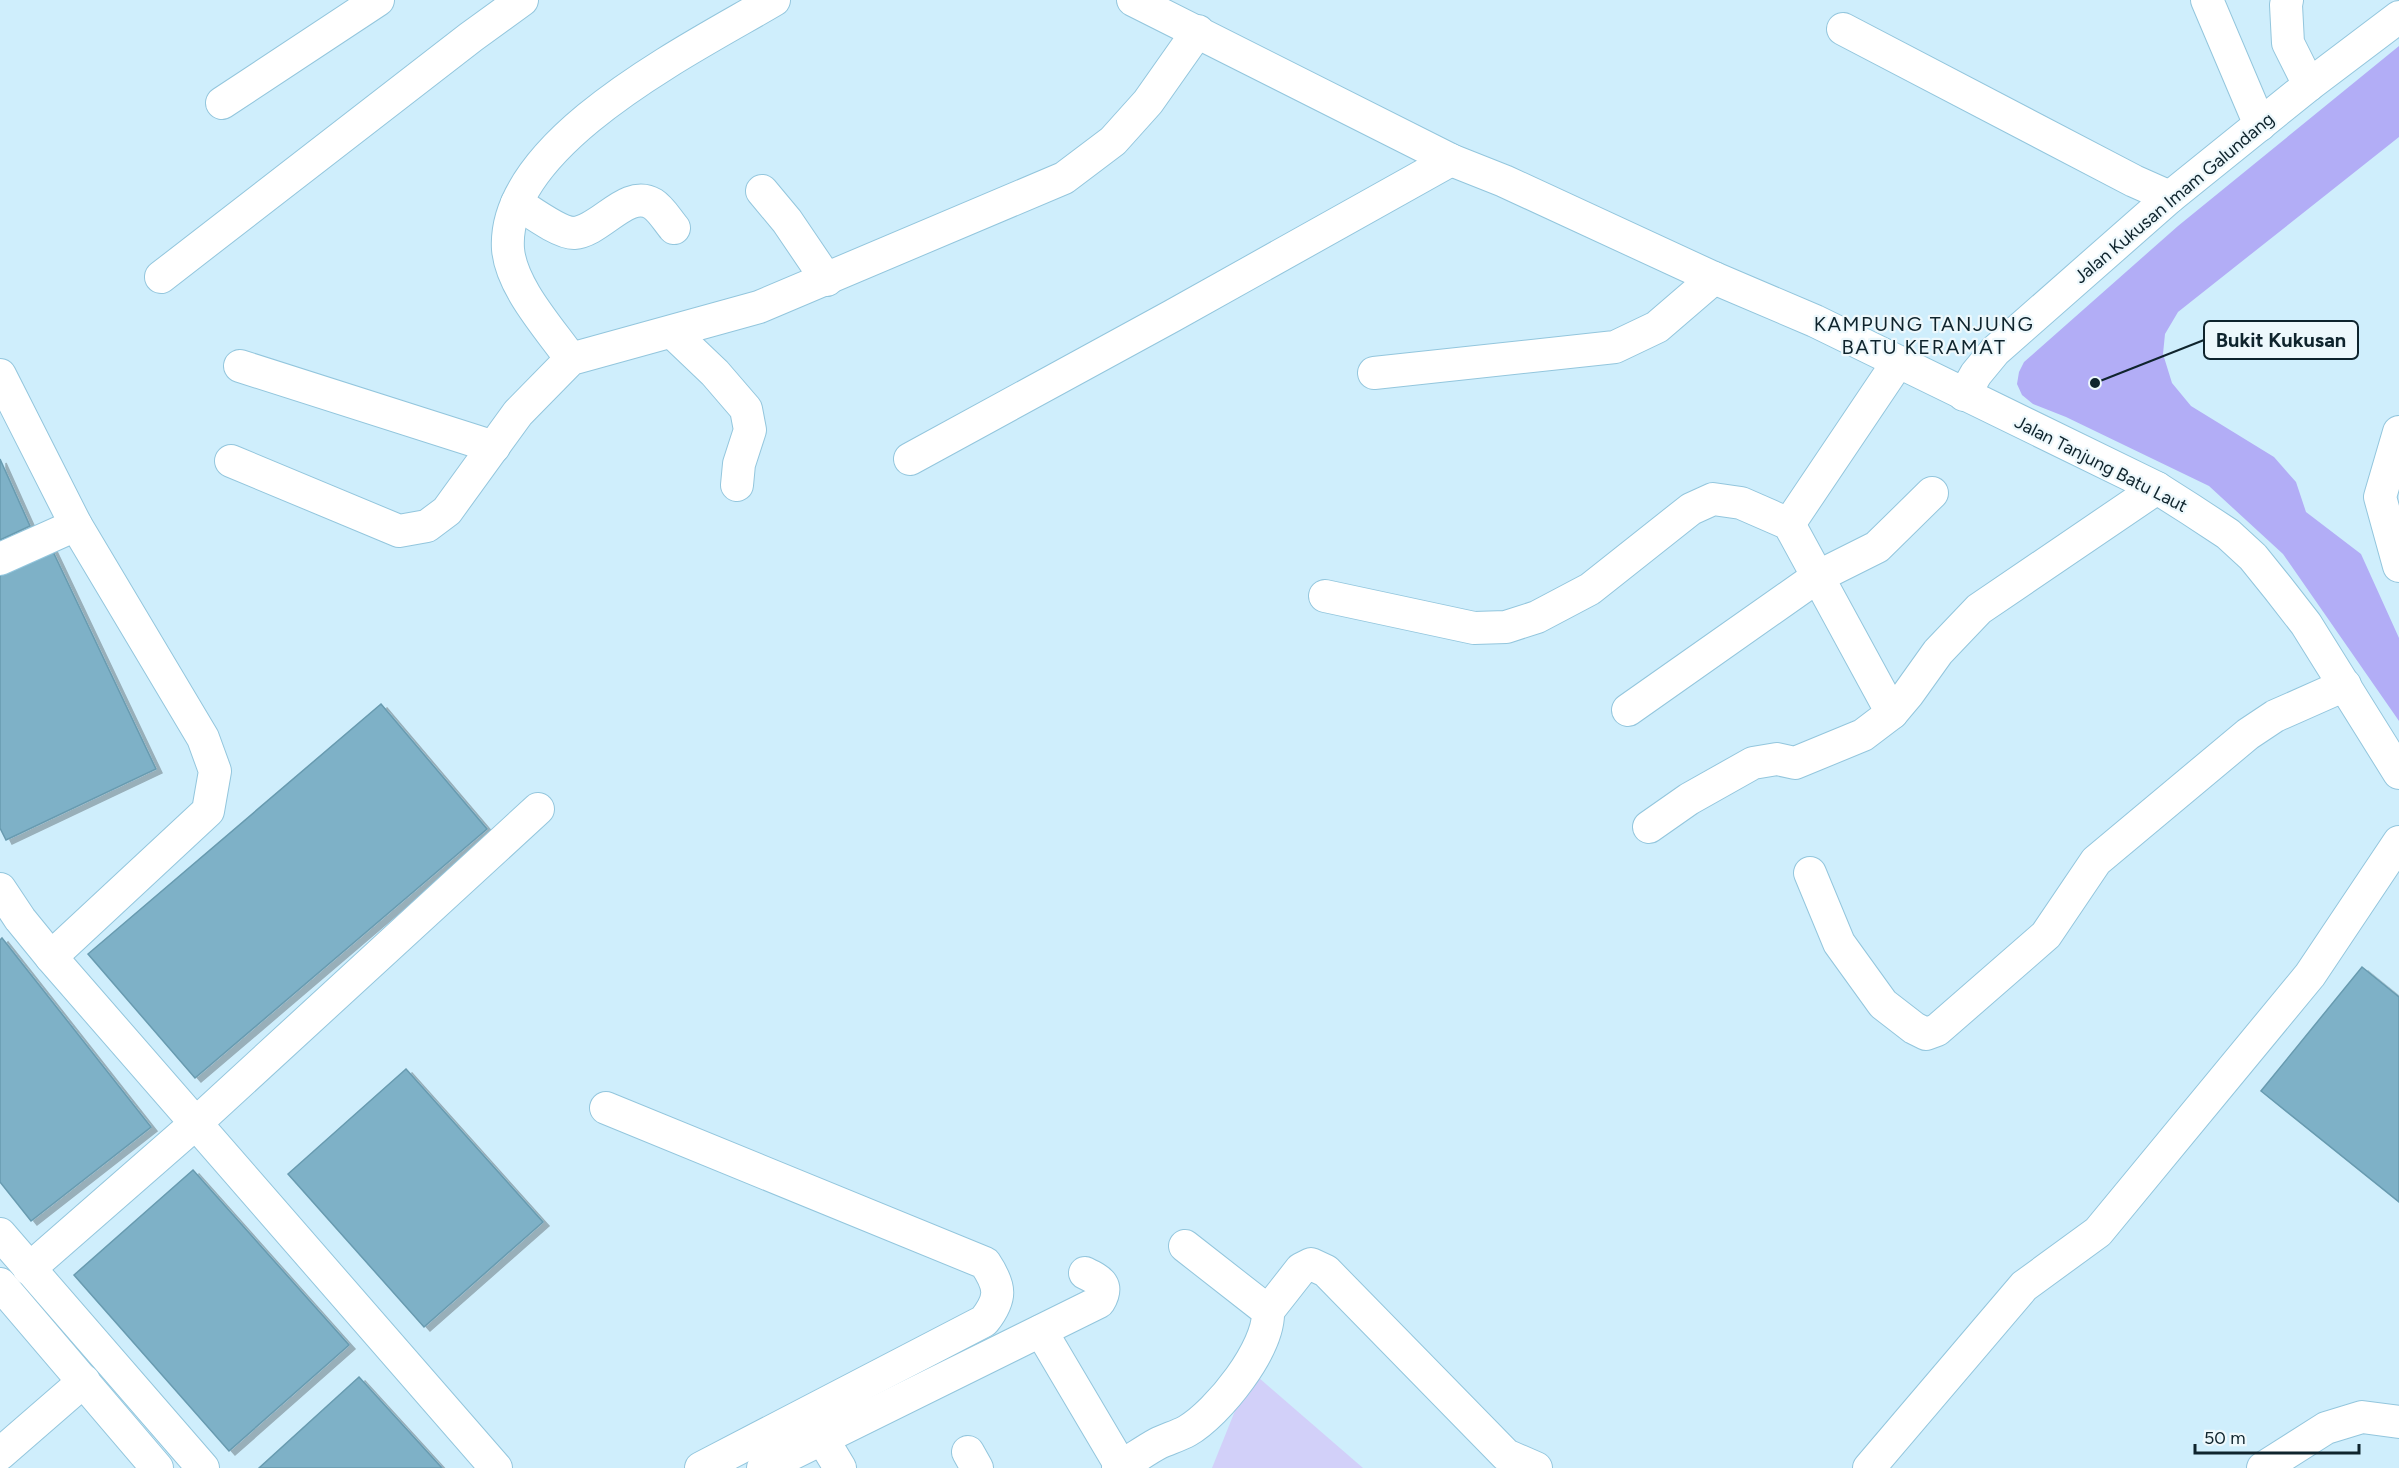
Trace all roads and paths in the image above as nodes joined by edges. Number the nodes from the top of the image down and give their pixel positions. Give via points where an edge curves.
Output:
1 (378, 0) edge
2 (522, 0) edge
3 (774, 0) edge
4 (1133, 0) edge
5 (2207, 0) edge
6 (2287, 0) edge
7 (2399, 17) edge
8 (1844, 29) dead end
9 (1198, 32) junction
10 (2309, 85) junction
11 (222, 104) dead end
12 (2260, 125) junction
13 (1451, 160) junction
14 (762, 191) dead end
15 (2170, 197) junction
16 (517, 203) junction
17 (674, 228) dead end
18 (161, 277) dead end
19 (1714, 278) junction
20 (827, 280) junction
21 (672, 332) junction
22 (571, 359) junction
23 (1898, 362) junction
24 (240, 366) dead end
25 (1374, 373) dead end
26 (0, 375) edge
27 (1964, 395) junction
28 (2399, 432) edge
29 (494, 447) junction
30 (910, 459) dead end
31 (231, 461) dead end
32 (737, 485) dead end
33 (2157, 488) junction
34 (1932, 493) dead end
35 (1789, 524) junction
36 (76, 525) junction
37 (0, 559) edge
38 (2399, 566) edge
39 (1817, 577) junction
40 (1325, 596) dead end
41 (2345, 685) junction
42 (1628, 710) dead end
43 (1892, 712) junction
44 (2399, 773) edge
45 (538, 809) dead end
46 (1649, 826) dead end
47 (2399, 842) edge
48 (1810, 873) dead end
49 (0, 889) edge
50 (51, 957) junction
51 (606, 1108) dead end
52 (195, 1124) junction
53 (0, 1234) edge
54 (1185, 1245) dead end
55 (29, 1269) junction
56 (1085, 1273) dead end
57 (1, 1288) edge
58 (1268, 1311) junction
59 (1041, 1331) junction
60 (84, 1381) junction
61 (2399, 1422) edge
62 (822, 1438) junction
63 (0, 1454) edge
64 (1120, 1467) edge
65 (157, 1468) edge
66 (203, 1468) edge
67 (496, 1468) edge
68 (701, 1468) edge
69 (763, 1468) edge
70 (840, 1468) edge
71 (1536, 1468) edge
72 (1869, 1468) edge
73 (2263, 1468) edge

1 - 11 street
2 - 18 street
3 - 16 street via 617,94 567,136 529,177
4 - 9 street, Jalan Tanjung Batu Laut
5 - 12 street
6 - 10 street via 2288,44
7 - 10 street, Jalan Kukusan Imam Galundang
8 - 15 street
9 - 13 street, Jalan Tanjung Batu Laut
9 - 20 street via 1148,102 1113,141 1064,178
10 - 12 street, Jalan Kukusan Imam Galundang
12 - 15 street, Jalan Kukusan Imam Galundang
13 - 19 street, Jalan Tanjung Batu Laut
13 - 30 street
14 - 20 street
15 - 27 street, Jalan Kukusan Imam Galundang via 1995,351
16 - 17 street via 573,233 587,230 622,205 642,199 654,204
16 - 22 street via 508,250 515,274
19 - 23 street, Jalan Tanjung Batu Laut
19 - 25 street via 1657,327 1615,347
20 - 21 street via 759,307
21 - 22 street
21 - 32 street via 746,409 750,430
22 - 29 street via 518,413
23 - 27 street, Jalan Tanjung Batu Laut
23 - 35 street
24 - 29 street
26 - 36 street
27 - 33 street, Jalan Tanjung Batu Laut
28 - 38 street via 2379,497
29 - 31 street via 447,510 427,526 399,531
33 - 41 street, Jalan Tanjung Batu Laut via 2228,534 2253,557 2306,624
33 - 43 street via 1979,609 1938,651
34 - 39 street via 1877,547
35 - 39 street
35 - 40 street via 1741,503 1713,499 1692,509 1590,589 1506,627 1474,628
36 - 37 street
36 - 50 street via 203,738 215,771 208,811
39 - 42 street
39 - 43 street
41 - 44 street, Jalan Tanjung Batu Laut
41 - 48 street via 2275,716 2247,734 2096,861 2046,935 1937,1030 1926,1034 1883,1004 1839,943
43 - 46 street via 1863,735 1795,763 1777,759 1753,763
45 - 52 street
47 - 72 street via 2310,975 2098,1232 2024,1286
49 - 50 street
50 - 52 street
51 - 68 street via 985,1263 999,1293 994,1309 984,1321
52 - 55 street
52 - 67 street
53 - 55 street
54 - 58 street
55 - 66 street
56 - 59 street via 1104,1288 1099,1302
57 - 60 street
58 - 64 street via 1269,1323 1262,1344 1212,1411 1188,1430
58 - 71 street via 1301,1269 1311,1264 1326,1271 1506,1455
59 - 62 street
59 - 64 street
60 - 63 street
60 - 65 street
61 - 73 street via 2362,1417 2326,1428
62 - 69 street
62 - 70 street

